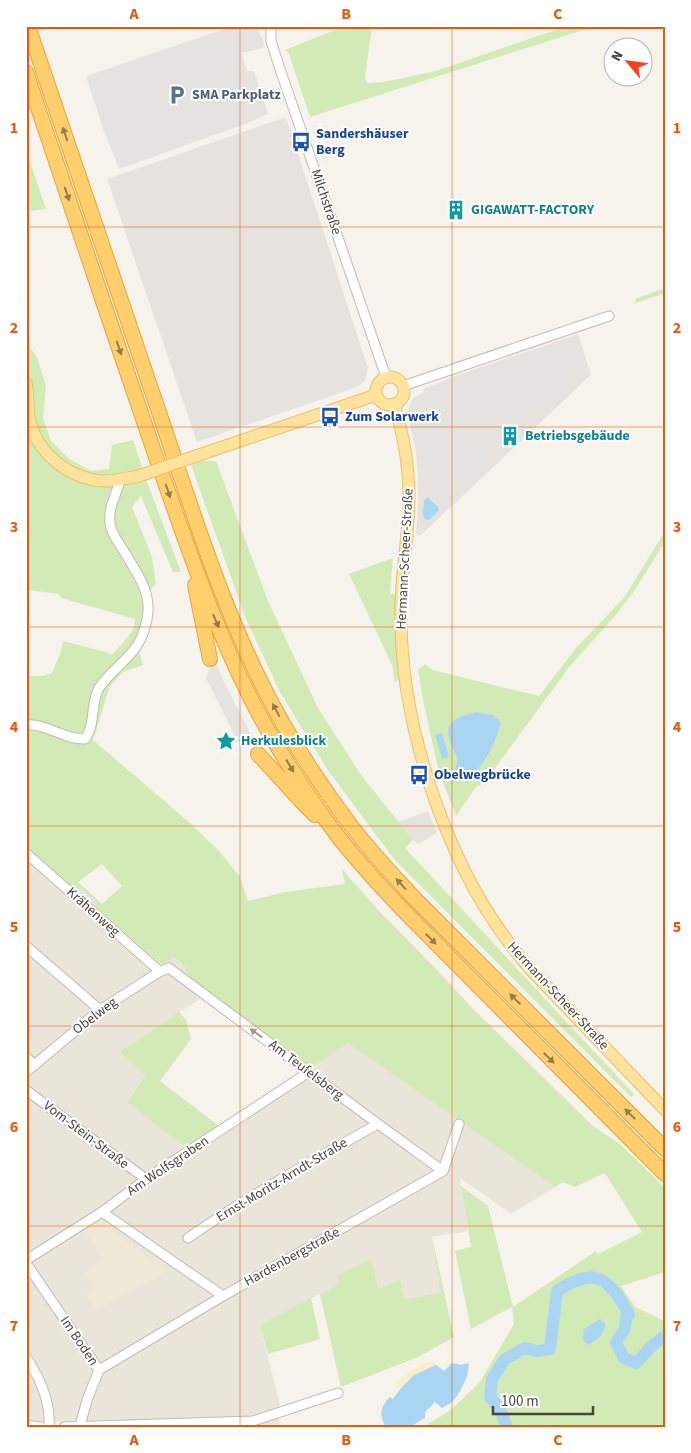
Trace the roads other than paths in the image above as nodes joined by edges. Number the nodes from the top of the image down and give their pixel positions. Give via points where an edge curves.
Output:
1 (28, 26) edge
2 (271, 26) edge
3 (26, 72) edge
4 (610, 316) dead end
5 (386, 377) junction
6 (26, 383) edge
7 (403, 386) junction
8 (376, 395) junction
9 (394, 404) junction
10 (120, 480) junction
11 (192, 560) junction
12 (210, 659) dead end
13 (26, 725) edge
14 (258, 754) dead end
15 (339, 838) junction
16 (26, 853) edge
17 (26, 946) edge
18 (169, 968) joint
19 (159, 972) junction
20 (100, 1010) junction
21 (26, 1056) edge
22 (35, 1065) junction
23 (26, 1072) edge
24 (309, 1072) junction
25 (26, 1090) edge
26 (665, 1110) edge
27 (378, 1124) junction
28 (459, 1124) dead end
29 (665, 1148) edge
30 (443, 1171) junction
31 (665, 1174) edge
32 (146, 1179) junction
33 (102, 1212) junction
34 (188, 1238) dead end
35 (26, 1262) edge
36 (223, 1296) junction
37 (26, 1357) edge
38 (99, 1370) junction
39 (338, 1393) dead end
40 (26, 1425) edge
41 (80, 1426) edge
42 (41, 1427) edge
43 (49, 1427) edge
44 (64, 1427) edge

29 -> 1 highway via 415,900 353,828 282,722 245,646 208,553
2 - 5 street, Milchstraße via 271,41 280,69
3 -> 11 highway
4 - 7 street
5 - 7 main road via 397,379
5 - 8 main road via 377,385
6 - 10 main road via 31,422 36,437 48,454 81,476 104,481
7 - 9 main road via 402,397
8 - 9 main road via 384,403
8 - 10 main road, bridge
9 - 26 main road, Hermann-Scheer-Straße via 409,496 401,609 405,684 417,744 446,830 474,891 511,947
10 - 13 street via 110,508 111,528 148,598 149,613 142,637 95,694 91,727 85,739
11 - 12 highway
11 -> 15 highway via 210,609 263,722
14 - 15 highway
15 -> 31 highway via 405,912
16 - 19 street, Krähenweg
17 - 20 street
18 - 19 street, Obelweg
24 -> 18 street, Am Teufelsberg
19 - 20 street, Obelweg
20 - 22 street, Obelweg
21 - 22 street
22 - 23 street, Obelweg
24 - 27 street, Am Teufelsberg
24 - 32 street, Am Wolfsgraben
25 - 32 street, Vom-Stein-Straße
27 - 30 street, Am Teufelsberg
27 - 34 street, Ernst-Moritz-Arndt-Straße via 303,1166
28 - 30 street
30 - 36 street, Hardenbergstraße
32 - 33 street, Am Wolfsgraben
33 - 35 street, Am Wolfsgraben
33 - 36 street
35 - 38 street, Im Boden
36 - 38 street, Hardenbergstraße
37 - 43 street via 47,1399
38 - 41 street, Im Boden
39 - 41 street via 253,1421
40 - 42 street
41 - 44 street

